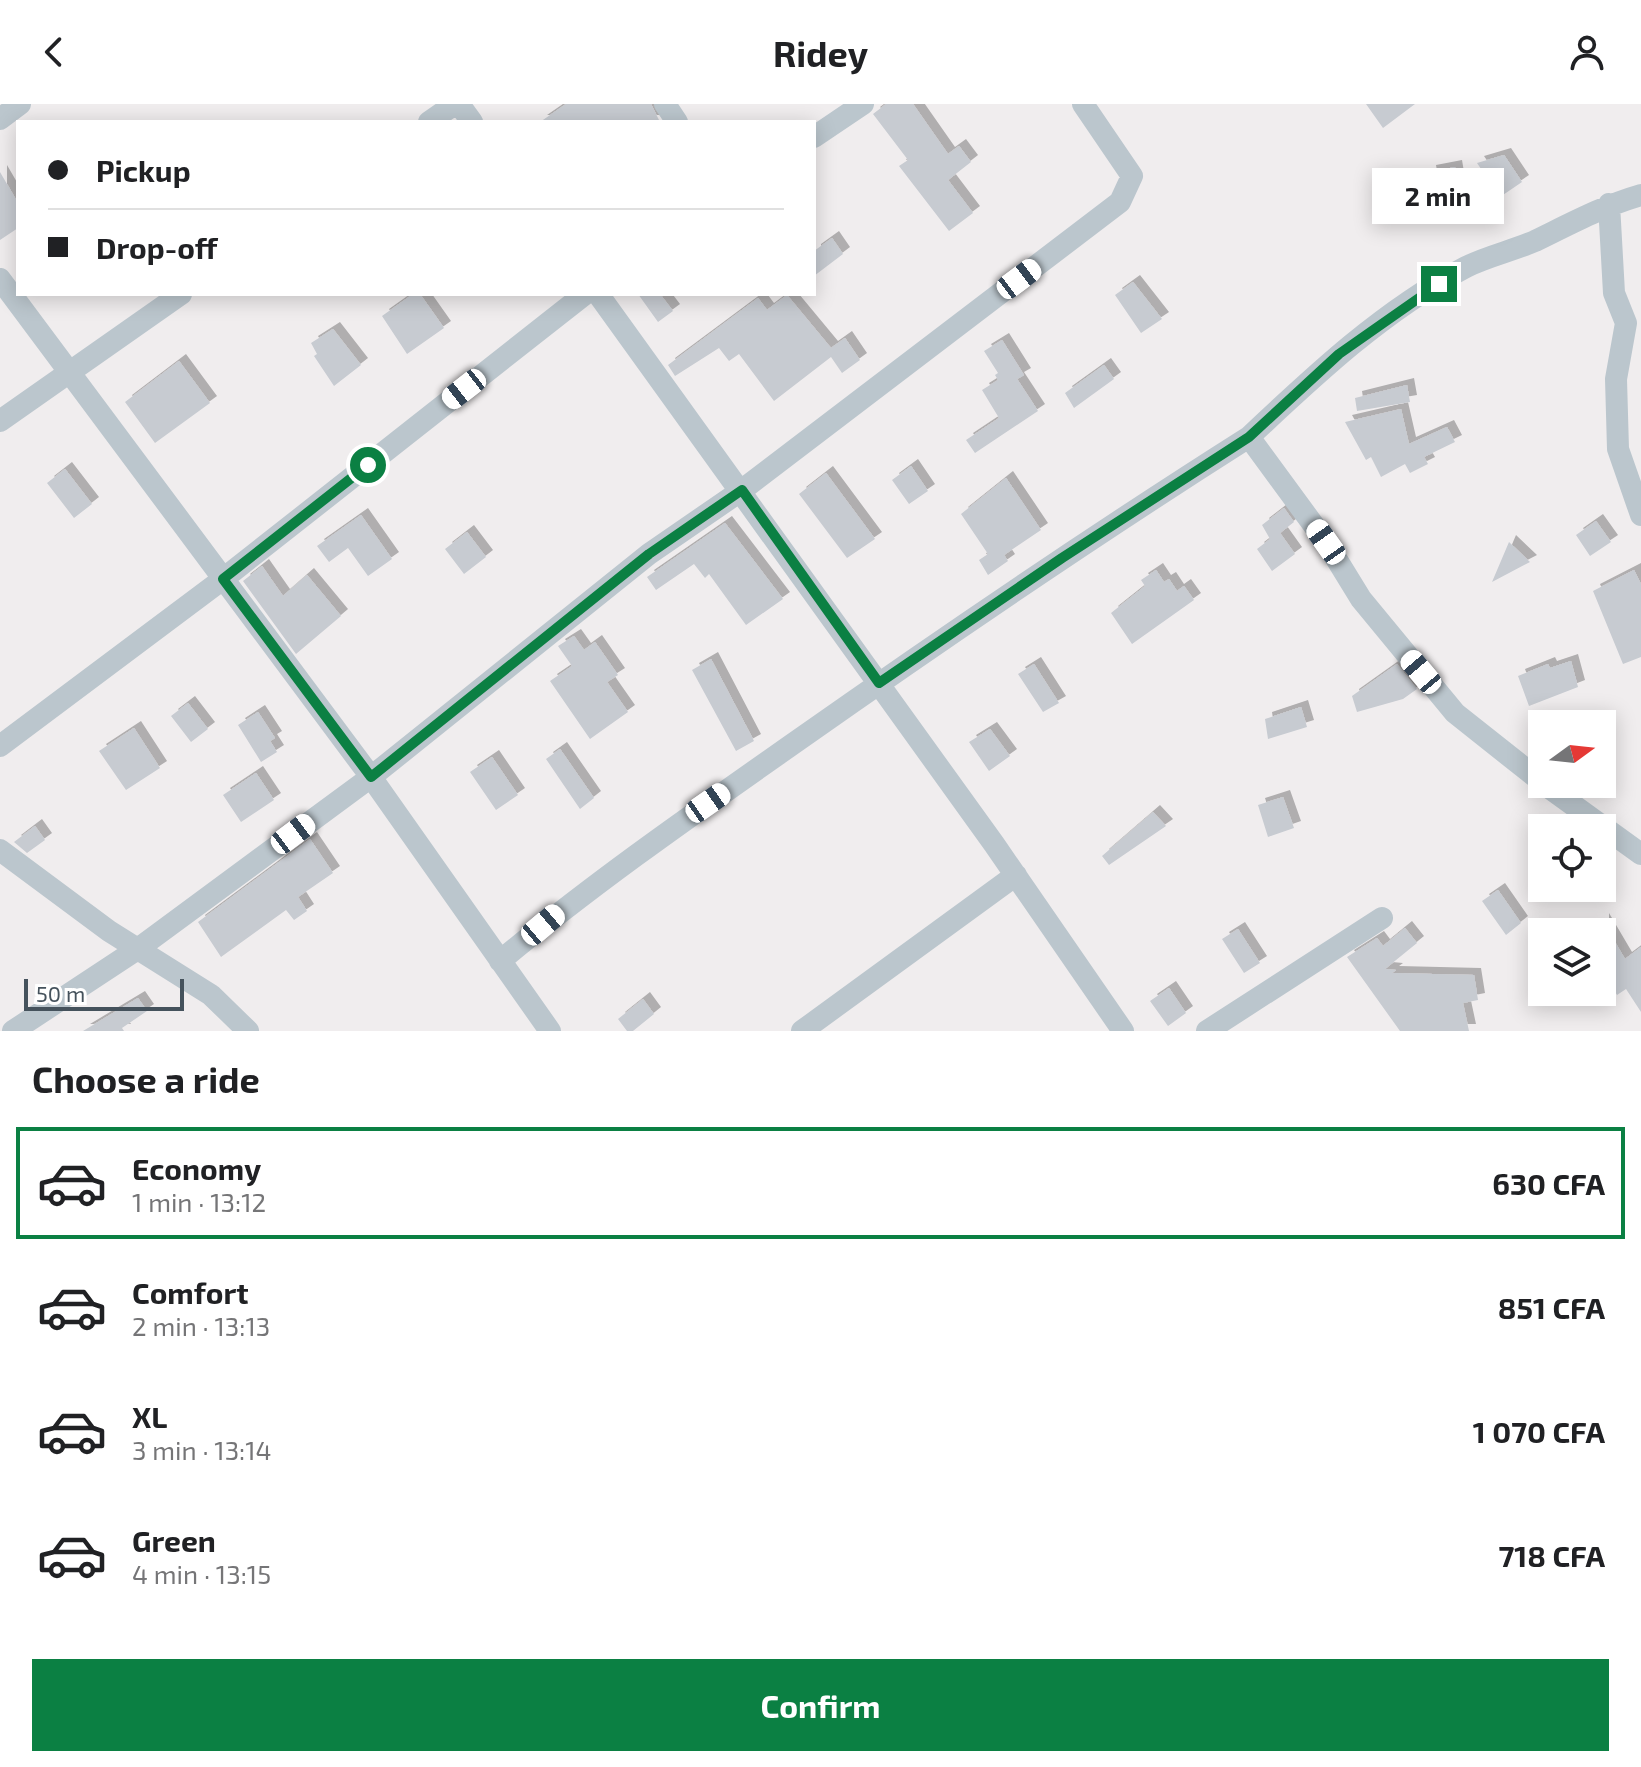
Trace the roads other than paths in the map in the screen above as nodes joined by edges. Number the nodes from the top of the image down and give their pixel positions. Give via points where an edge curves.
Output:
1 (20, 104) edge
2 (457, 104) edge
3 (863, 104) edge
4 (1083, 104) edge
5 (0, 119) edge
6 (432, 120) edge
7 (470, 120) edge
8 (816, 136) edge
9 (1641, 195) edge
10 (1609, 204) junction
11 (0, 279) edge
12 (178, 296) edge
13 (582, 296) edge
14 (599, 296) edge
15 (70, 373) junction
16 (0, 421) edge
17 (1249, 437) junction
18 (742, 490) junction
19 (1641, 515) edge
20 (223, 579) junction
21 (879, 683) junction
22 (0, 746) edge
23 (1528, 771) edge
24 (371, 777) junction
25 (1564, 798) edge
26 (0, 850) edge
27 (1641, 854) edge
28 (1016, 875) junction
29 (1382, 918) dead end
30 (139, 948) junction
31 (500, 961) junction
32 (13, 1031) edge
33 (248, 1031) edge
34 (550, 1031) edge
35 (802, 1031) edge
36 (1123, 1031) edge
37 (1207, 1031) edge

1 - 5 street
2 - 6 street
2 - 7 street
3 - 8 street
4 - 18 street via 1132,176 1120,202
9 - 10 street
10 - 17 street via 1531,243 1464,268 1413,300 1339,354
10 - 19 street via 1614,293 1626,323 1616,379 1618,449
11 - 15 street
12 - 15 street
13 - 20 street
14 - 18 street
15 - 16 street
15 - 20 street
17 - 21 street
17 - 23 street via 1361,599 1455,713
18 - 21 street
18 - 24 street via 649,554
20 - 22 street
20 - 24 street
21 - 28 street
21 - 31 street via 586,889
24 - 30 street
24 - 31 street
25 - 27 street
26 - 30 street
28 - 35 street
28 - 36 street
29 - 37 street
30 - 32 street
30 - 33 street via 211,995
31 - 34 street

